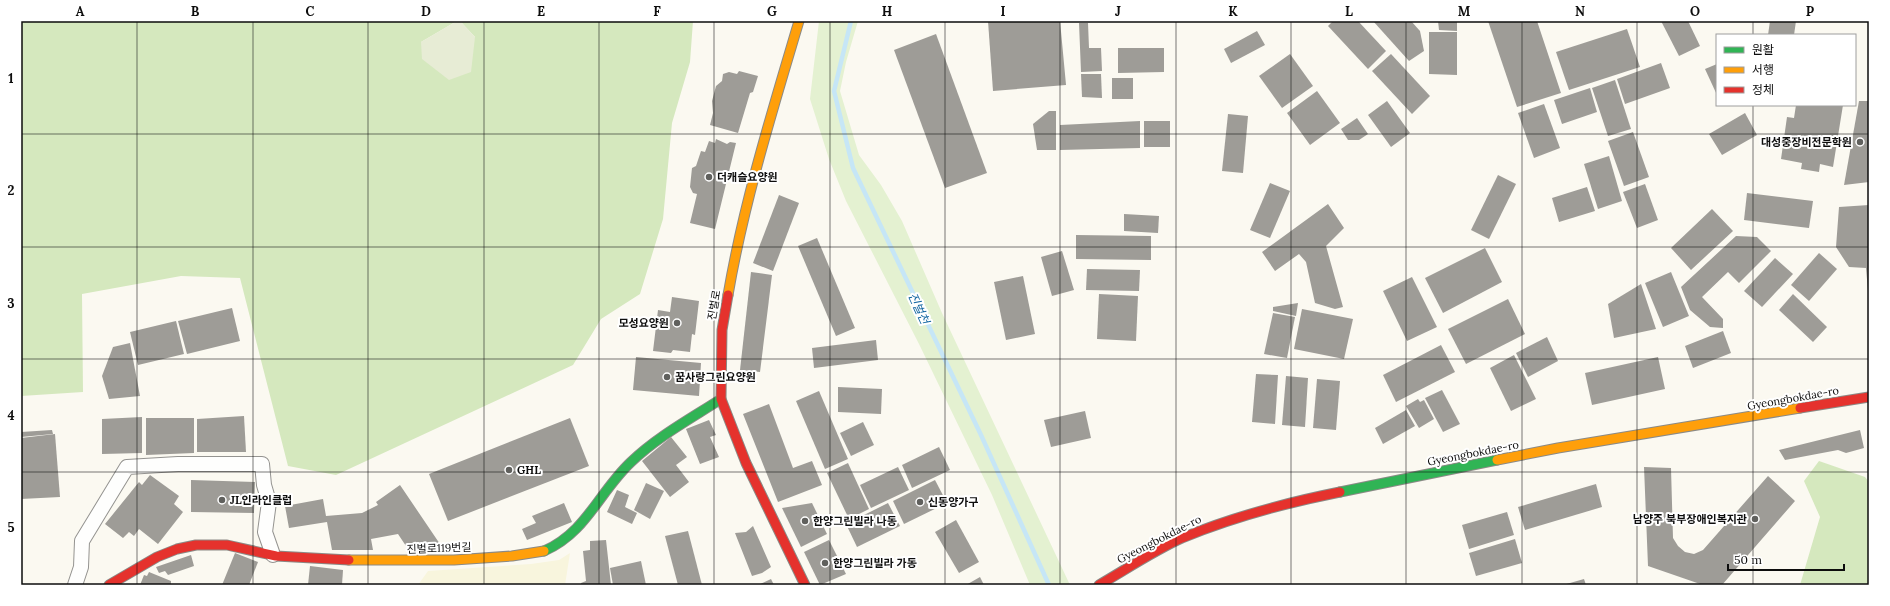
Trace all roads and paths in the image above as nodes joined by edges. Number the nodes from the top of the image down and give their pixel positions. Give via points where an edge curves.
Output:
1 (799, 21) edge
2 (1869, 397) edge
3 (721, 399) junction
4 (273, 555) junction
5 (75, 585) edge
6 (109, 585) edge
7 (805, 585) edge
8 (1099, 585) edge

1 - 3 street, 진벌로 via 735,253 722,330
2 - 8 street, Gyeongbokdae-ro via 1558,448 1295,501 1245,514 1180,539
3 - 4 street, 진벌로119번길 via 657,440 630,464 577,529 562,543 545,551 524,555 439,561 356,561
3 - 7 street, 진벌로 via 746,462
4 - 5 street via 265,532 269,502 262,464 127,467 82,541 81,567
4 - 6 street, 진벌로119번길 via 219,544 189,546 149,560

